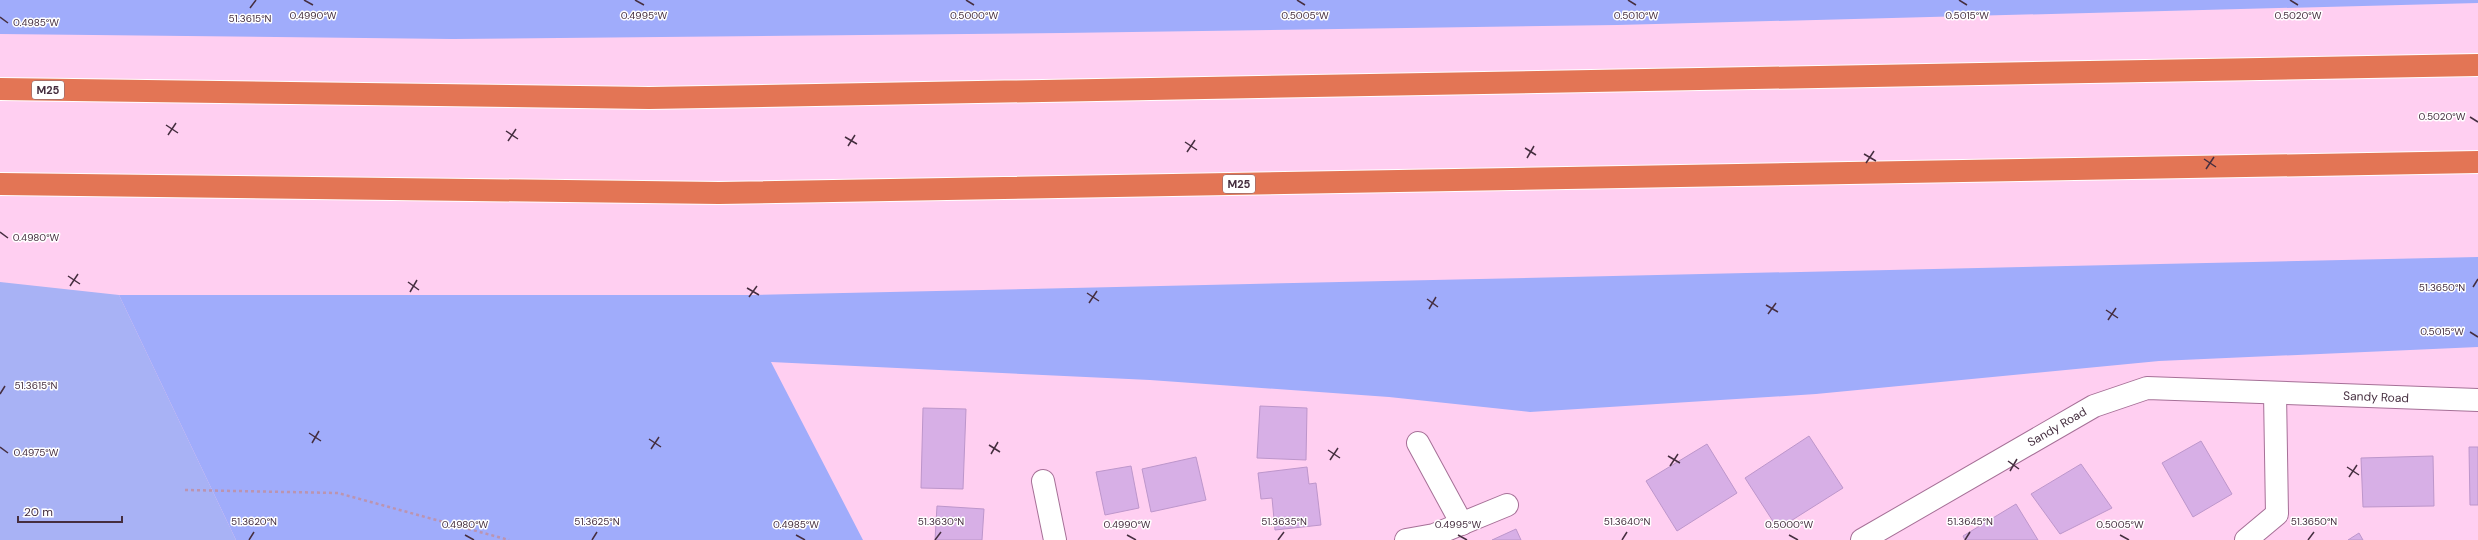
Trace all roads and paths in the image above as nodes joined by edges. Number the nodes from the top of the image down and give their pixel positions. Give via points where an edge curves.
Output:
1 (2478, 65) edge
2 (0, 89) edge
3 (2478, 162) edge
4 (0, 184) edge
5 (2275, 393) junction
6 (2478, 400) edge
7 (1418, 443) dead end
8 (1043, 481) dead end
9 (185, 490) dead end
10 (1507, 505) dead end
11 (1462, 524) junction
12 (509, 540) edge
13 (1055, 540) edge
14 (1406, 540) edge
15 (1862, 540) edge
16 (2246, 540) edge

1 - 2 highway, M25 via 649,98
3 - 4 highway, M25 via 719,193
5 - 6 street, Sandy Road
5 - 15 street, Sandy Road via 2147,388 2094,406
5 - 16 street via 2277,514
7 - 11 street
8 - 13 street
9 - 12 path via 338,493
10 - 11 street
11 - 14 street via 1434,535

